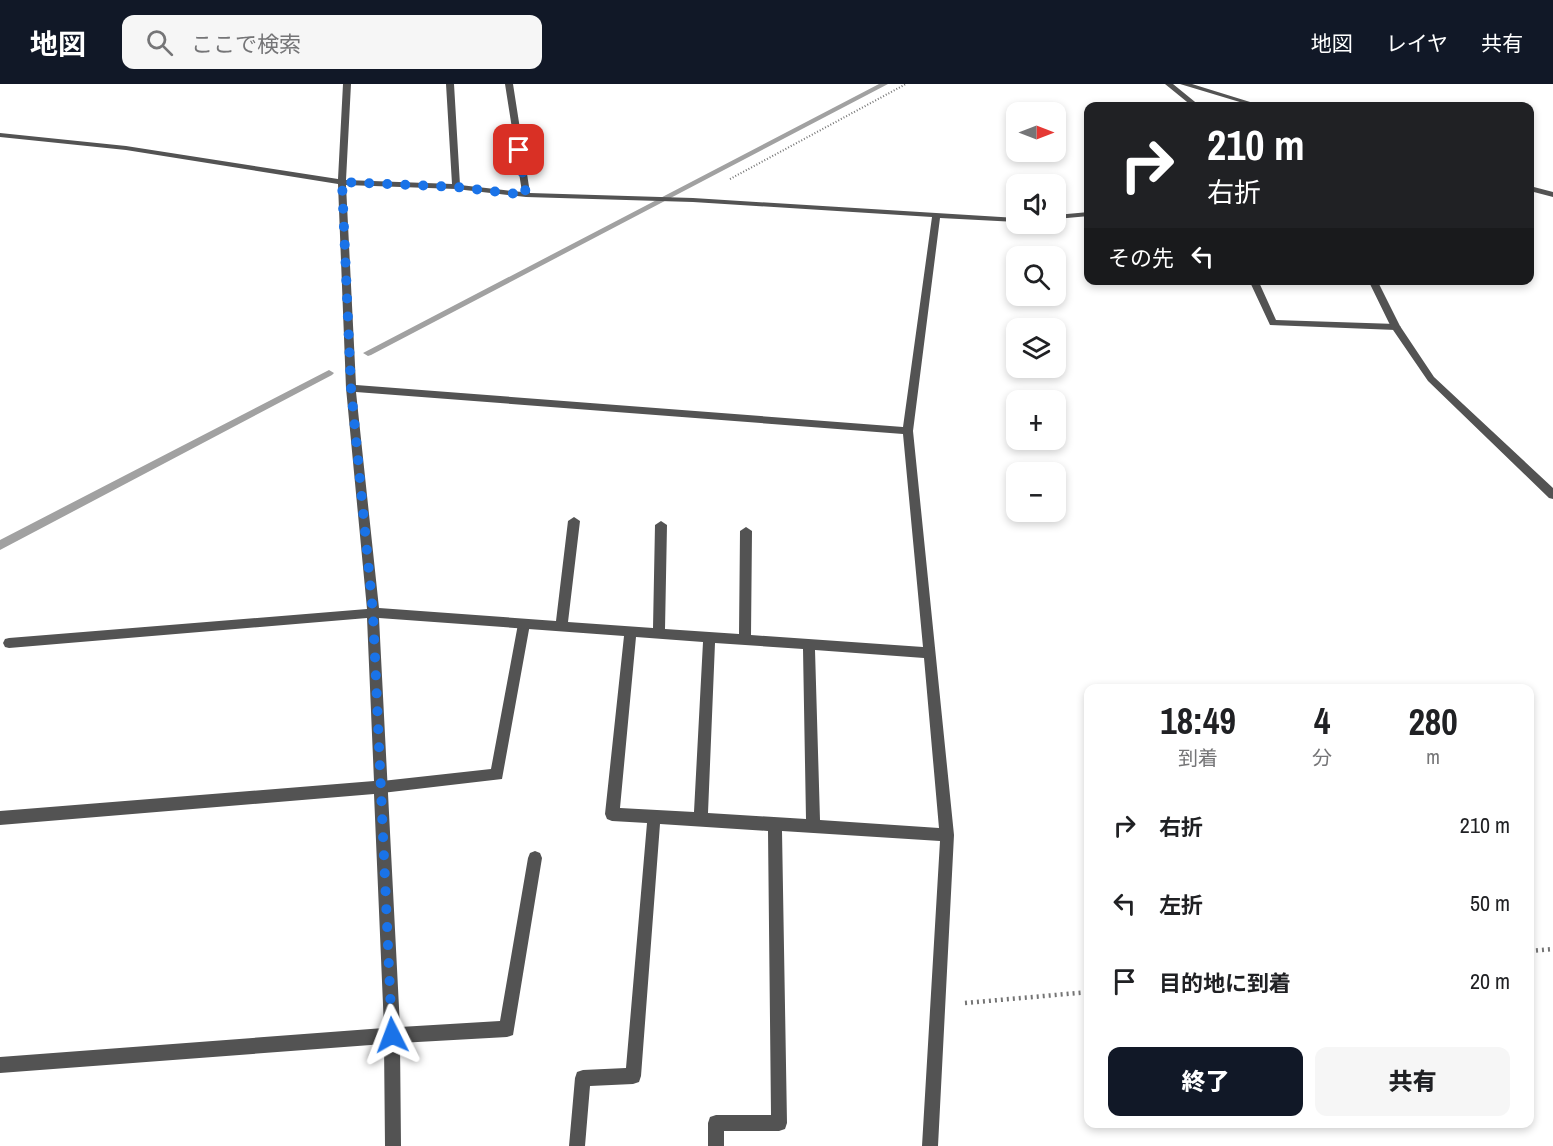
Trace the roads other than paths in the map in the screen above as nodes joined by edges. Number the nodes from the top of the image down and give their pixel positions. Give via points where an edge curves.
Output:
1 (346, 84) edge
2 (450, 84) edge
3 (508, 84) edge
4 (1169, 84) edge
5 (1184, 84) edge
6 (1191, 102) edge
7 (1245, 102) edge
8 (0, 135) edge
9 (342, 182) junction
10 (456, 187) junction
11 (1534, 189) edge
12 (526, 195) junction
13 (1553, 195) edge
14 (1084, 215) edge
15 (936, 216) junction
16 (1066, 217) edge
17 (1006, 219) edge
18 (1255, 285) edge
19 (1375, 285) edge
20 (1396, 327) junction
21 (351, 388) junction
22 (908, 431) junction
23 (1553, 495) edge
24 (574, 521) dead end
25 (661, 525) dead end
26 (746, 531) dead end
27 (373, 613) junction
28 (524, 624) junction
29 (561, 627) junction
30 (631, 631) junction
31 (659, 634) junction
32 (710, 637) junction
33 (745, 640) junction
34 (9, 643) dead end
35 (809, 644) junction
36 (929, 653) junction
37 (382, 787) junction
38 (654, 817) junction
39 (0, 818) edge
40 (701, 820) junction
41 (775, 824) junction
42 (813, 826) junction
43 (947, 835) junction
44 (535, 858) dead end
45 (392, 1035) junction
46 (0, 1065) edge
47 (393, 1146) edge
48 (577, 1146) edge
49 (716, 1146) edge
50 (930, 1146) edge

1 - 9 street
2 - 10 street
3 - 12 street
4 - 6 street
5 - 7 street
8 - 9 street via 126,148
9 - 10 street
9 - 21 street
10 - 12 street
11 - 13 street
12 - 15 street via 693,200
14 - 16 street
15 - 17 street
15 - 22 street
18 - 20 street via 1273,323
19 - 20 street
20 - 23 street via 1431,379
21 - 22 street
21 - 27 street
22 - 36 street
24 - 29 street
25 - 31 street
26 - 33 street
27 - 28 street
27 - 34 street
27 - 37 street
28 - 29 street
28 - 37 street via 497,775
29 - 30 street
30 - 31 street
30 - 38 street via 612,814
31 - 32 street
32 - 33 street
32 - 40 street
33 - 35 street
35 - 36 street
35 - 42 street
36 - 43 street
37 - 39 street
37 - 45 street
38 - 40 street
38 - 48 street via 633,1076 583,1078
40 - 41 street
41 - 42 street
41 - 49 street via 779,1124 716,1124
42 - 43 street
43 - 50 street
44 - 45 street via 507,1029
45 - 46 street
45 - 47 street

